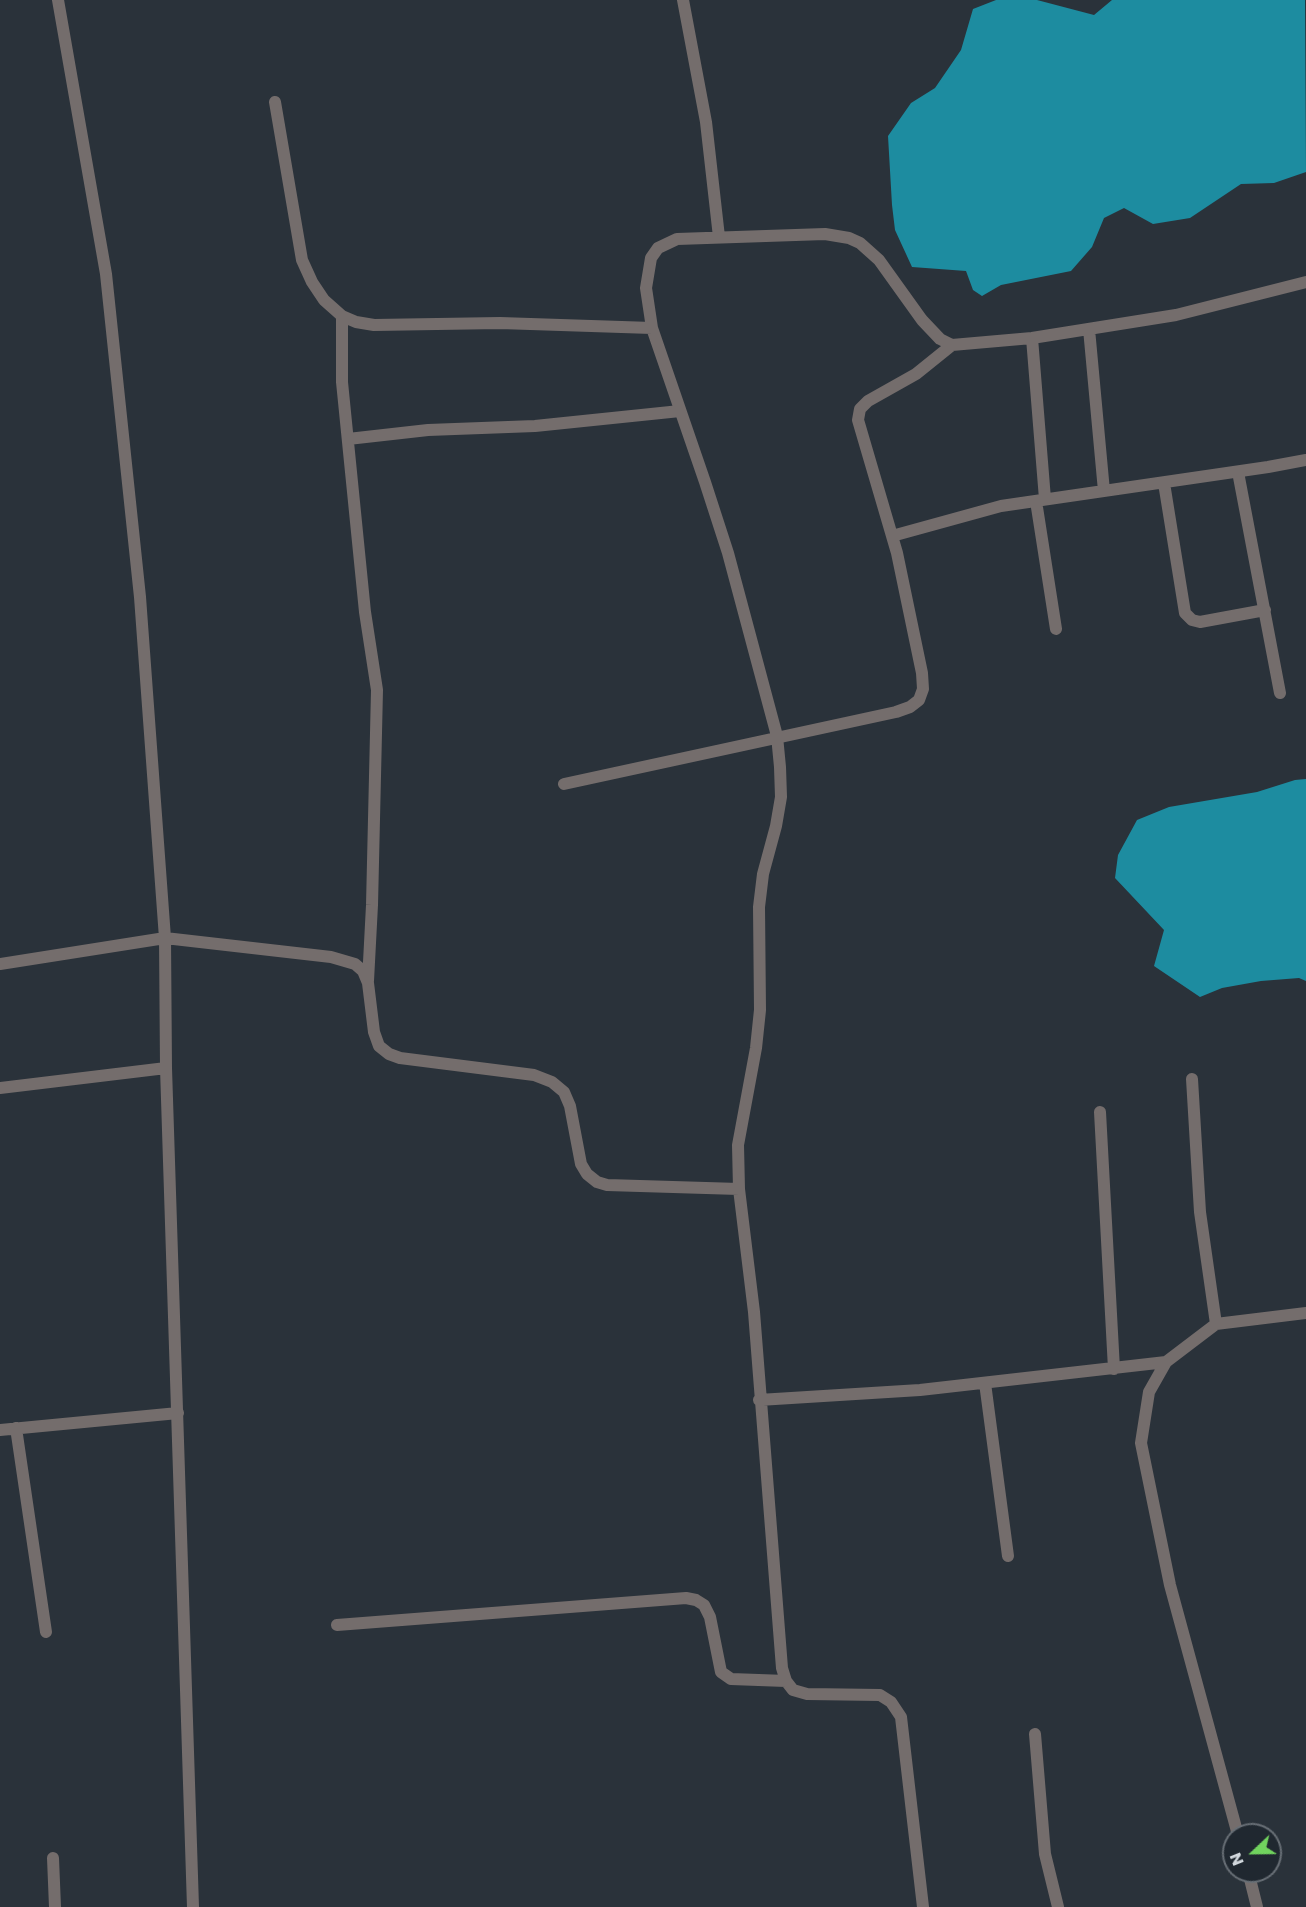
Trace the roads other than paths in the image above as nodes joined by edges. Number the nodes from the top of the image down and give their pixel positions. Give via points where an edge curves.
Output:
1 (58, 0) edge
2 (683, 0) edge
3 (275, 102) dead end
4 (719, 237) junction
5 (1306, 282) edge
6 (342, 316) junction
7 (652, 328) junction
8 (1089, 328) junction
9 (1032, 338) junction
10 (952, 345) junction
11 (680, 411) junction
12 (348, 439) junction
13 (1306, 460) edge
14 (1238, 472) junction
15 (1164, 483) junction
16 (1104, 491) junction
17 (1041, 500) junction
18 (892, 536) junction
19 (1265, 610) junction
20 (1056, 629) dead end
21 (1280, 693) dead end
22 (777, 736) junction
23 (564, 784) dead end
24 (165, 938) junction
25 (0, 964) edge
26 (368, 983) junction
27 (166, 1068) junction
28 (1192, 1079) dead end
29 (0, 1088) edge
30 (1100, 1112) dead end
31 (739, 1189) junction
32 (1306, 1313) edge
33 (1216, 1324) junction
34 (1166, 1362) junction
35 (1114, 1369) junction
36 (985, 1383) junction
37 (759, 1400) junction
38 (178, 1413) junction
39 (16, 1428) junction
40 (0, 1430) edge
41 (1008, 1556) dead end
42 (337, 1625) dead end
43 (46, 1632) dead end
44 (786, 1681) junction
45 (1035, 1734) dead end
46 (1235, 1823) edge
47 (53, 1858) dead end
48 (1251, 1883) edge
49 (55, 1907) edge
50 (193, 1907) edge
51 (923, 1907) edge
52 (1058, 1907) edge
53 (1257, 1907) edge

1 - 24 street via 106,274 140,597
2 - 4 street via 706,122
3 - 6 street via 302,260 324,300
4 - 7 street via 676,239 658,248 651,258 646,288
4 - 10 street via 825,234 860,243 879,260 922,320 940,339
5 - 8 street via 1176,315
6 - 7 street via 374,325 500,323
6 - 12 street via 342,382
7 - 11 street
8 - 9 street
8 - 16 street
9 - 10 street
9 - 17 street
10 - 18 street via 916,374 860,409 858,420
11 - 12 street
11 - 22 street via 728,553
12 - 26 street via 377,690
13 - 14 street
14 - 15 street
14 - 19 street
15 - 16 street
15 - 19 street via 1185,613 1200,622
16 - 17 street
17 - 18 street via 971,513
17 - 20 street
18 - 22 street via 922,673 919,700 896,712
19 - 21 street
22 - 23 street
22 - 31 street via 781,797 759,907 760,1010 738,1145
24 - 25 street
24 - 26 street via 331,957 355,963
24 - 27 street
26 - 31 street via 374,1032 379,1046 389,1054 534,1075 564,1092 581,1164 597,1182
27 - 29 street
27 - 38 street
28 - 33 street via 1200,1212
30 - 35 street
31 - 37 street via 754,1312
32 - 33 street
33 - 34 street
34 - 35 street
34 - 46 street via 1149,1392 1141,1443 1170,1585
35 - 36 street
36 - 37 street
36 - 41 street
37 - 44 street
38 - 39 street
38 - 50 street
39 - 40 street
39 - 43 street
42 - 44 street via 686,1598 704,1605 710,1617 722,1672 731,1679
44 - 51 street via 793,1690 807,1694 880,1695 891,1702 901,1717
45 - 52 street via 1045,1854
47 - 49 street
48 - 53 street

